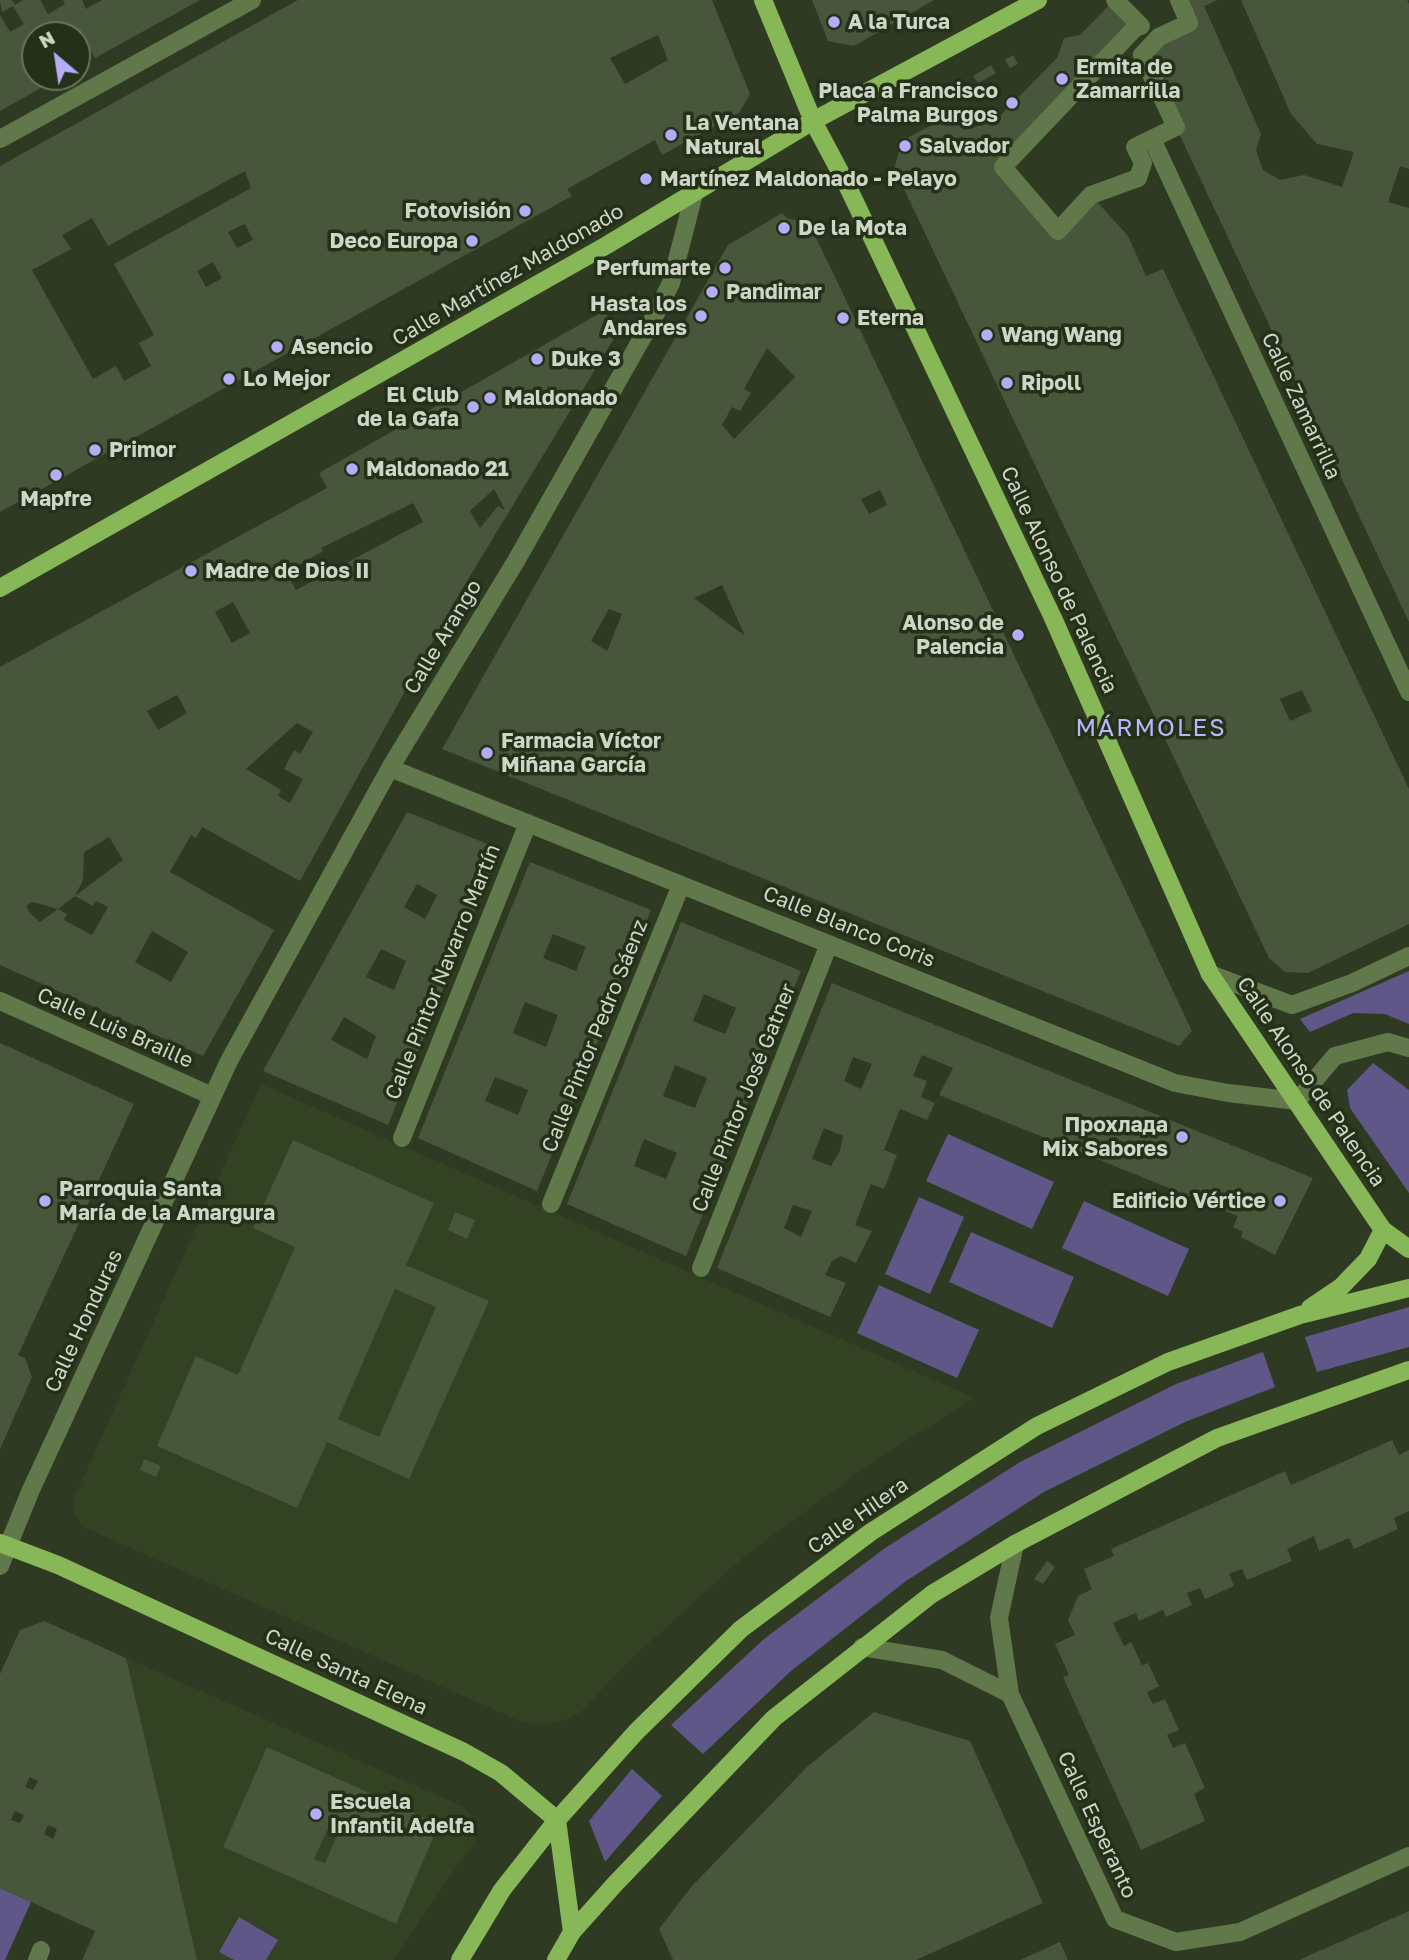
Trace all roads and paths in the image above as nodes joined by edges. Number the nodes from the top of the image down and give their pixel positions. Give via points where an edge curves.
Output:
1 (251, 0) edge
2 (763, 0) edge
3 (1038, 0) edge
4 (1115, 0) edge
5 (1179, 0) edge
6 (813, 121) junction
7 (0, 139) edge
8 (1152, 139) junction
9 (694, 194) junction
10 (1, 585) edge
11 (1409, 692) edge
12 (390, 768) junction
13 (527, 823) junction
14 (681, 885) junction
15 (829, 944) junction
16 (1409, 956) edge
17 (1210, 974) junction
18 (0, 1001) edge
19 (1409, 1048) edge
20 (212, 1096) junction
21 (1297, 1101) junction
22 (401, 1138) dead end
23 (551, 1203) dead end
24 (1383, 1230) junction
25 (1409, 1249) edge
26 (701, 1268) dead end
27 (1409, 1288) edge
28 (1300, 1315) junction
29 (1409, 1370) edge
30 (1015, 1544) junction
31 (4, 1545) edge
32 (0, 1566) edge
33 (862, 1647) junction
34 (1010, 1693) junction
35 (556, 1820) junction
36 (1409, 1856) edge
37 (572, 1932) junction
38 (460, 1960) edge
39 (556, 1960) edge

1 - 7 street
2 - 6 main road, Calle Alonso de Palencia
3 - 6 main road, Calle Martínez Maldonado
4 - 8 street via 1141,26 1003,167 1058,231 1091,195 1138,178 1143,163 1135,147
5 - 8 street via 1189,23 1159,37 1142,55 1176,127
6 - 9 main road, Calle Martínez Maldonado
6 - 17 main road, Calle Alonso de Palencia via 1053,618
8 - 11 street, Calle Zamarrilla
9 - 10 main road, Calle Martínez Maldonado
9 - 12 street, Calle Arango via 671,283 654,317 516,561
12 - 13 street, Calle Blanco Coris
12 - 20 street, Calle Arango
13 - 14 street, Calle Blanco Coris
13 - 22 street, Calle Pintor Navarro Martín
14 - 15 street, Calle Blanco Coris
14 - 23 street, Calle Pintor Pedro Sáenz
15 - 21 street, Calle Blanco Coris via 1175,1083
15 - 26 street, Calle Pintor José Gatner
16 - 17 street via 1293,1006
17 - 21 main road, Calle Alonso de Palencia
18 - 20 street, Calle Luis Braille
19 - 21 street via 1388,1042 1335,1056
20 - 31 street, Calle Honduras
21 - 24 main road, Calle Alonso de Palencia
24 - 25 main road, Calle Alonso de Palencia
24 - 28 main road via 1368,1259 1342,1287
27 - 28 main road, Calle Hilera
28 - 35 main road, Calle Hilera via 1168,1362 1037,1426 871,1532 741,1629 636,1732
29 - 30 main road via 1217,1438
30 - 33 main road via 933,1594
30 - 34 street, Calle Esperanto via 999,1618
31 - 32 street, Calle Honduras
31 - 35 main road, Calle Santa Elena via 58,1565 464,1752 501,1773
33 - 34 street via 942,1660
33 - 37 main road via 774,1718
34 - 36 street, Calle Esperanto via 1115,1919 1177,1942 1240,1933
35 - 37 main road
35 - 38 main road, Calle Hilera via 502,1890
37 - 39 main road

